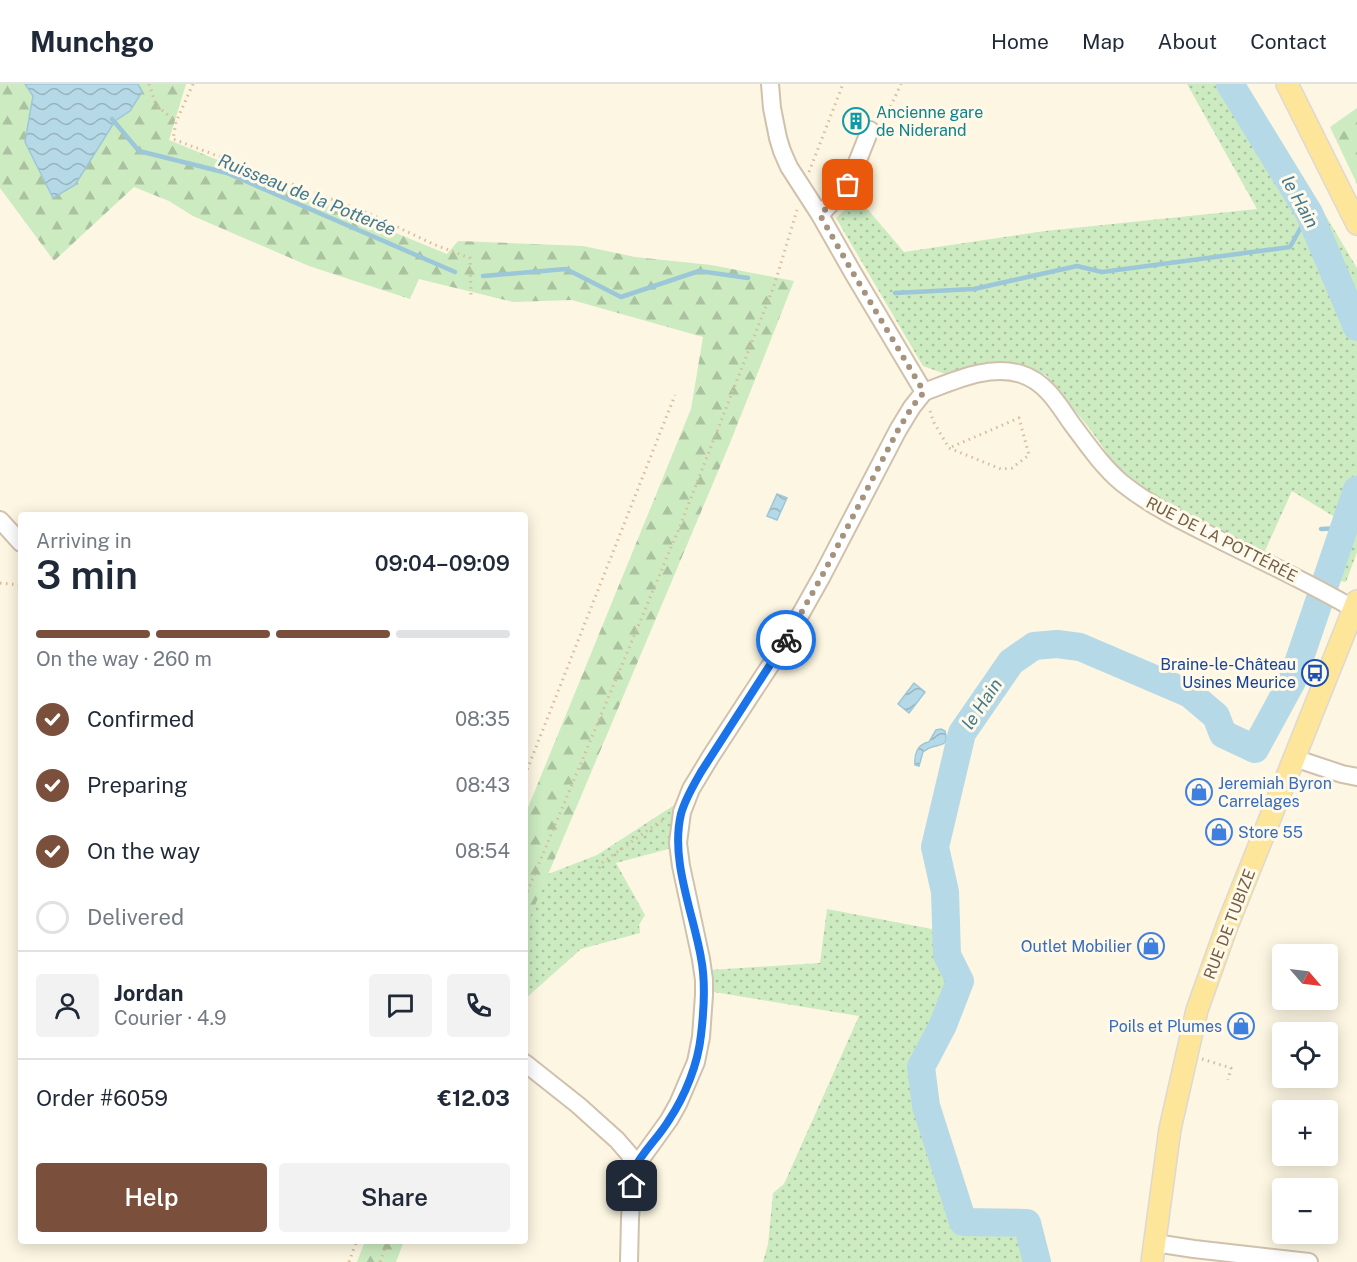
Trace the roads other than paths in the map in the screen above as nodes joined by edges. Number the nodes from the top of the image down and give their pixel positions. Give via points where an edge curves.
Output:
1 (770, 84) edge
2 (1287, 84) edge
3 (870, 130) road end
4 (820, 215) junction
5 (1357, 224) edge
6 (924, 392) junction
7 (0, 520) edge
8 (18, 540) edge
9 (1356, 605) edge
10 (1294, 758) junction
11 (1357, 777) edge
12 (528, 1065) edge
13 (633, 1170) junction
14 (1153, 1252) edge
15 (629, 1262) edge
16 (1309, 1262) edge

1 - 4 street via 782,151
2 - 5 main road
3 - 4 street via 848,185
4 - 6 street
6 - 9 street, RUE DE LA POTTÉRÉE via 993,372 1031,378 1047,390 1095,455 1139,496 1177,519
6 - 13 street via 898,430 781,649 706,764 682,812 678,843 681,866 704,980 701,1037 696,1062 678,1104
7 - 8 street
9 - 10 main road, RUE DE TUBIZE
10 - 11 street
10 - 14 main road, RUE DE TUBIZE via 1197,1010 1170,1129
12 - 13 street via 616,1140 630,1155
13 - 15 street
14 - 16 street via 1194,1249

